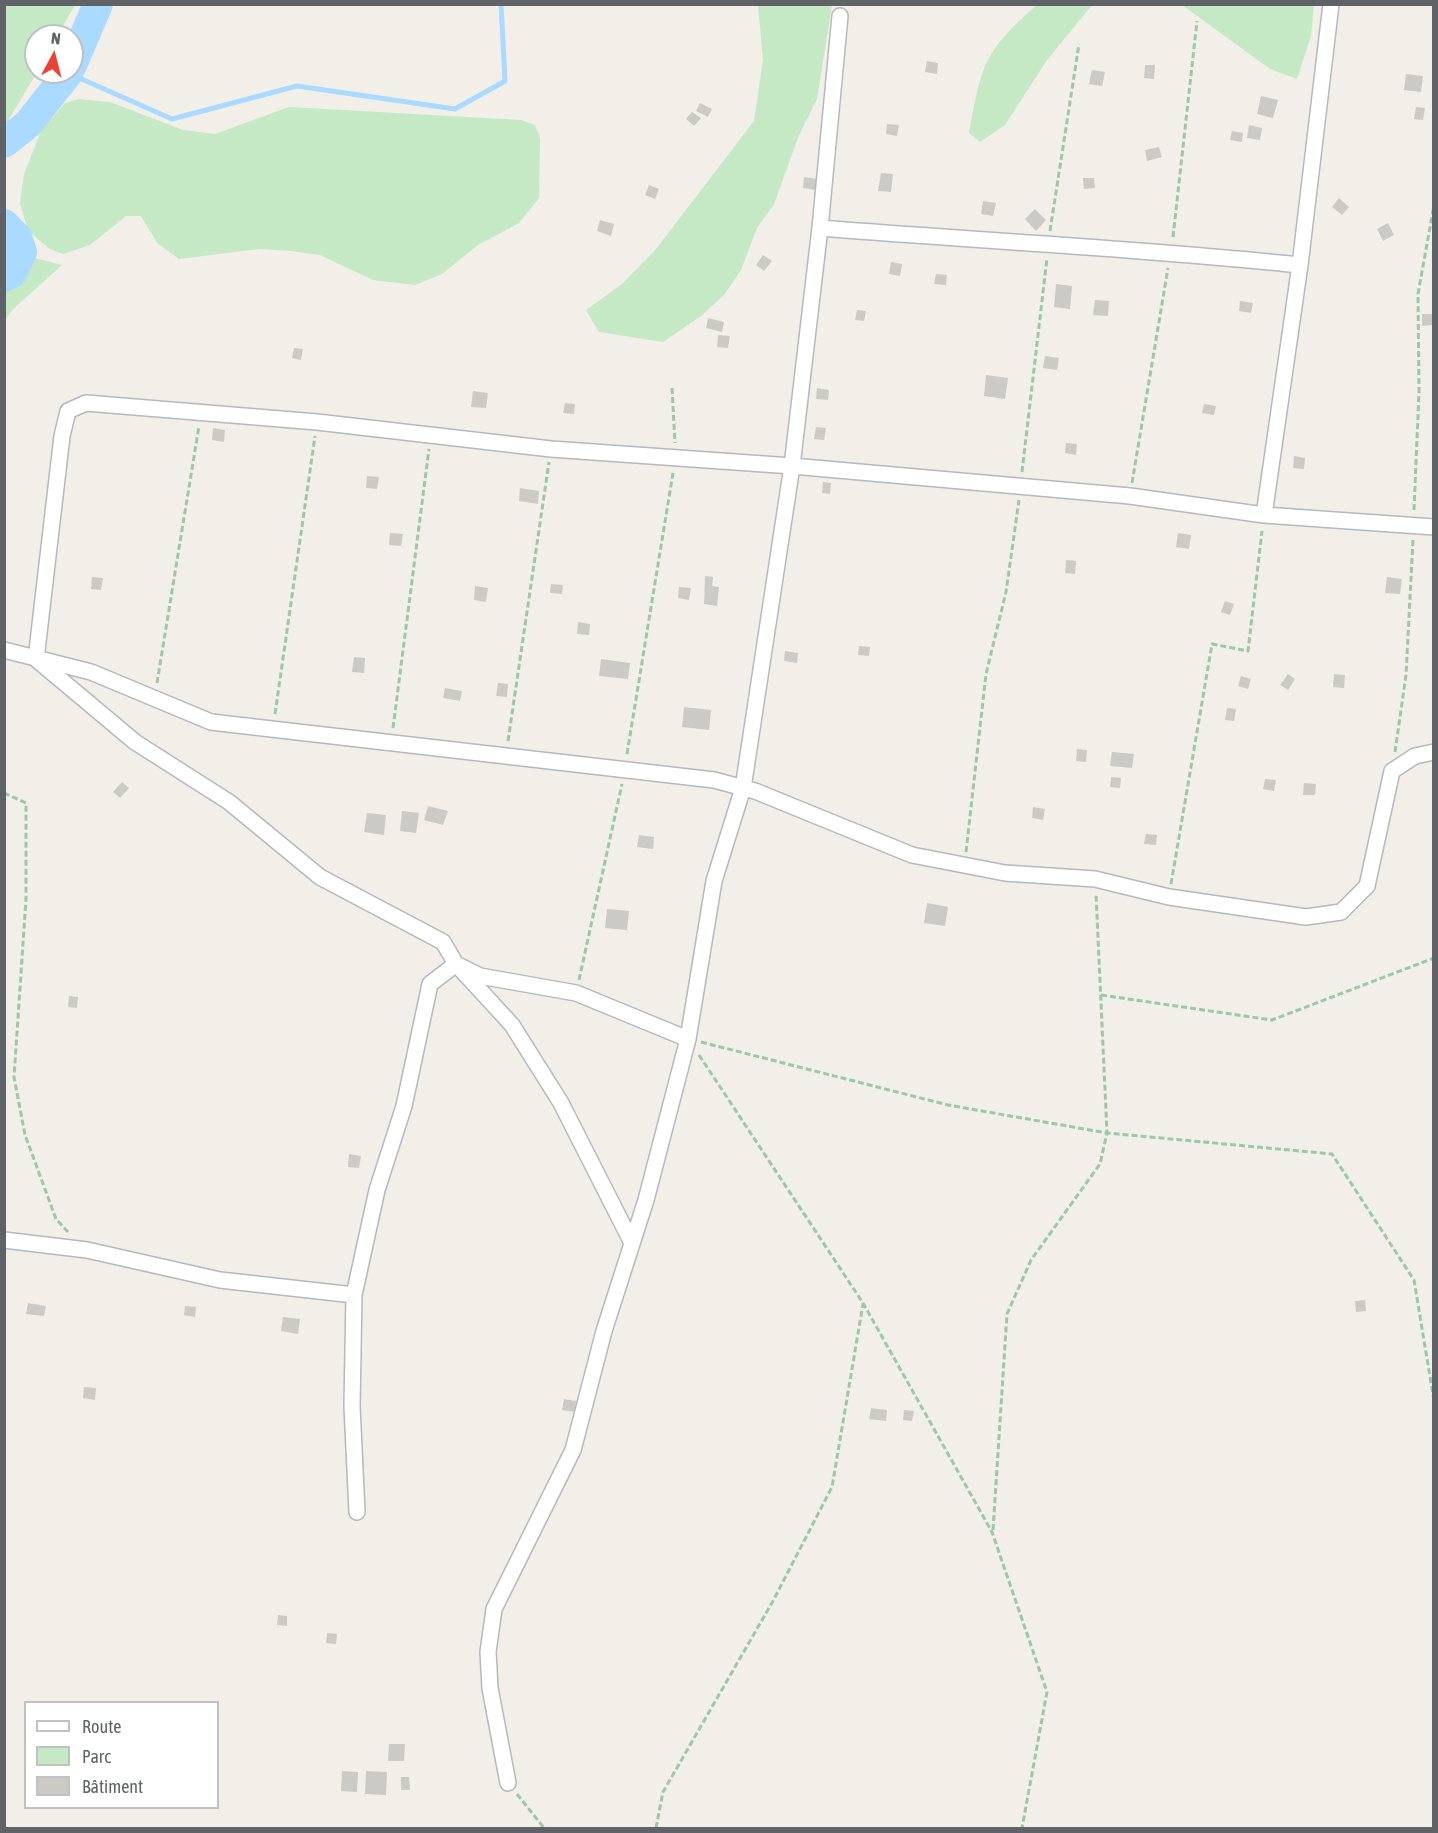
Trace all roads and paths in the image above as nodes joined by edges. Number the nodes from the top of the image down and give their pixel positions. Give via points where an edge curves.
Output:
1 (1331, 4) edge
2 (840, 16) dead end
3 (1079, 44) dead end
4 (1434, 205) edge
5 (820, 228) junction
6 (1048, 246) junction
7 (1300, 265) junction
8 (672, 388) dead end
9 (202, 413) junction
10 (317, 422) junction
11 (431, 436) junction
12 (551, 449) junction
13 (675, 459) junction
14 (792, 466) junction
15 (1021, 486) junction
16 (1264, 515) junction
17 (1413, 524) junction
18 (1434, 527) edge
19 (4, 650) edge
20 (36, 658) junction
21 (155, 699) junction
22 (273, 730) junction
23 (391, 742) junction
24 (1434, 752) edge
25 (507, 754) junction
26 (625, 769) junction
27 (1392, 771) junction
28 (743, 788) junction
29 (4, 793) edge
30 (964, 865) junction
31 (1095, 879) junction
32 (1169, 897) junction
33 (1434, 958) edge
34 (456, 964) junction
35 (576, 993) junction
36 (1101, 995) junction
37 (688, 1039) junction
38 (1107, 1133) junction
39 (4, 1240) edge
40 (632, 1243) junction
41 (87, 1250) junction
42 (354, 1295) junction
43 (863, 1303) junction
44 (1434, 1401) edge
45 (357, 1512) dead end
46 (992, 1532) junction
47 (508, 1783) joint
48 (543, 1828) edge
49 (656, 1828) edge
50 (1022, 1828) edge

1 - 7 street
2 - 5 street
3 - 6 path
4 - 17 path via 1418,294 1419,392
5 - 6 street
5 - 14 street
6 - 7 street via 1171,251
6 - 15 path
7 - 16 street
8 - 13 path
9 - 10 street
9 - 20 street via 86,403 68,411
9 - 21 path
10 - 11 street
10 - 22 path
11 - 12 street
11 - 23 path
12 - 13 street
12 - 25 path
13 - 14 street
13 - 26 path
14 - 15 street
14 - 28 street
15 - 16 street
15 - 30 path via 1006,592 986,674
16 - 17 street
16 - 32 path via 1248,651 1212,644
17 - 18 street
17 - 27 path via 1406,675
19 - 20 street
20 - 21 street via 91,672
20 - 34 street via 135,742 229,802 320,877 444,942
21 - 22 street via 211,722
22 - 23 street
23 - 25 street
24 - 27 street via 1415,756
25 - 26 street
26 - 28 street via 714,780
26 - 35 path
27 - 32 street via 1367,886 1341,912 1306,917
28 - 30 street via 912,855
28 - 37 street via 714,881
29 - 41 path via 26,803 26,899 14,1077 25,1135 56,1219
30 - 31 street via 1005,873
31 - 32 street
31 - 36 path
33 - 36 path via 1272,1020
34 - 35 street via 480,976
34 - 40 street via 512,1024 561,1103
34 - 42 street via 430,984 404,1106 377,1190
35 - 37 street
36 - 38 path
37 - 38 path via 948,1105
37 - 40 street
37 - 43 path
38 - 44 path via 1332,1154 1414,1280
38 - 46 path via 1100,1164 1031,1260 1007,1314
39 - 41 street
40 - 47 street via 604,1330 573,1450 494,1610 488,1652 490,1688
41 - 42 street via 220,1280
42 - 45 street via 352,1406
43 - 46 path
43 - 49 path via 832,1487 773,1601 663,1792
46 - 50 path via 1047,1692
47 - 48 path

